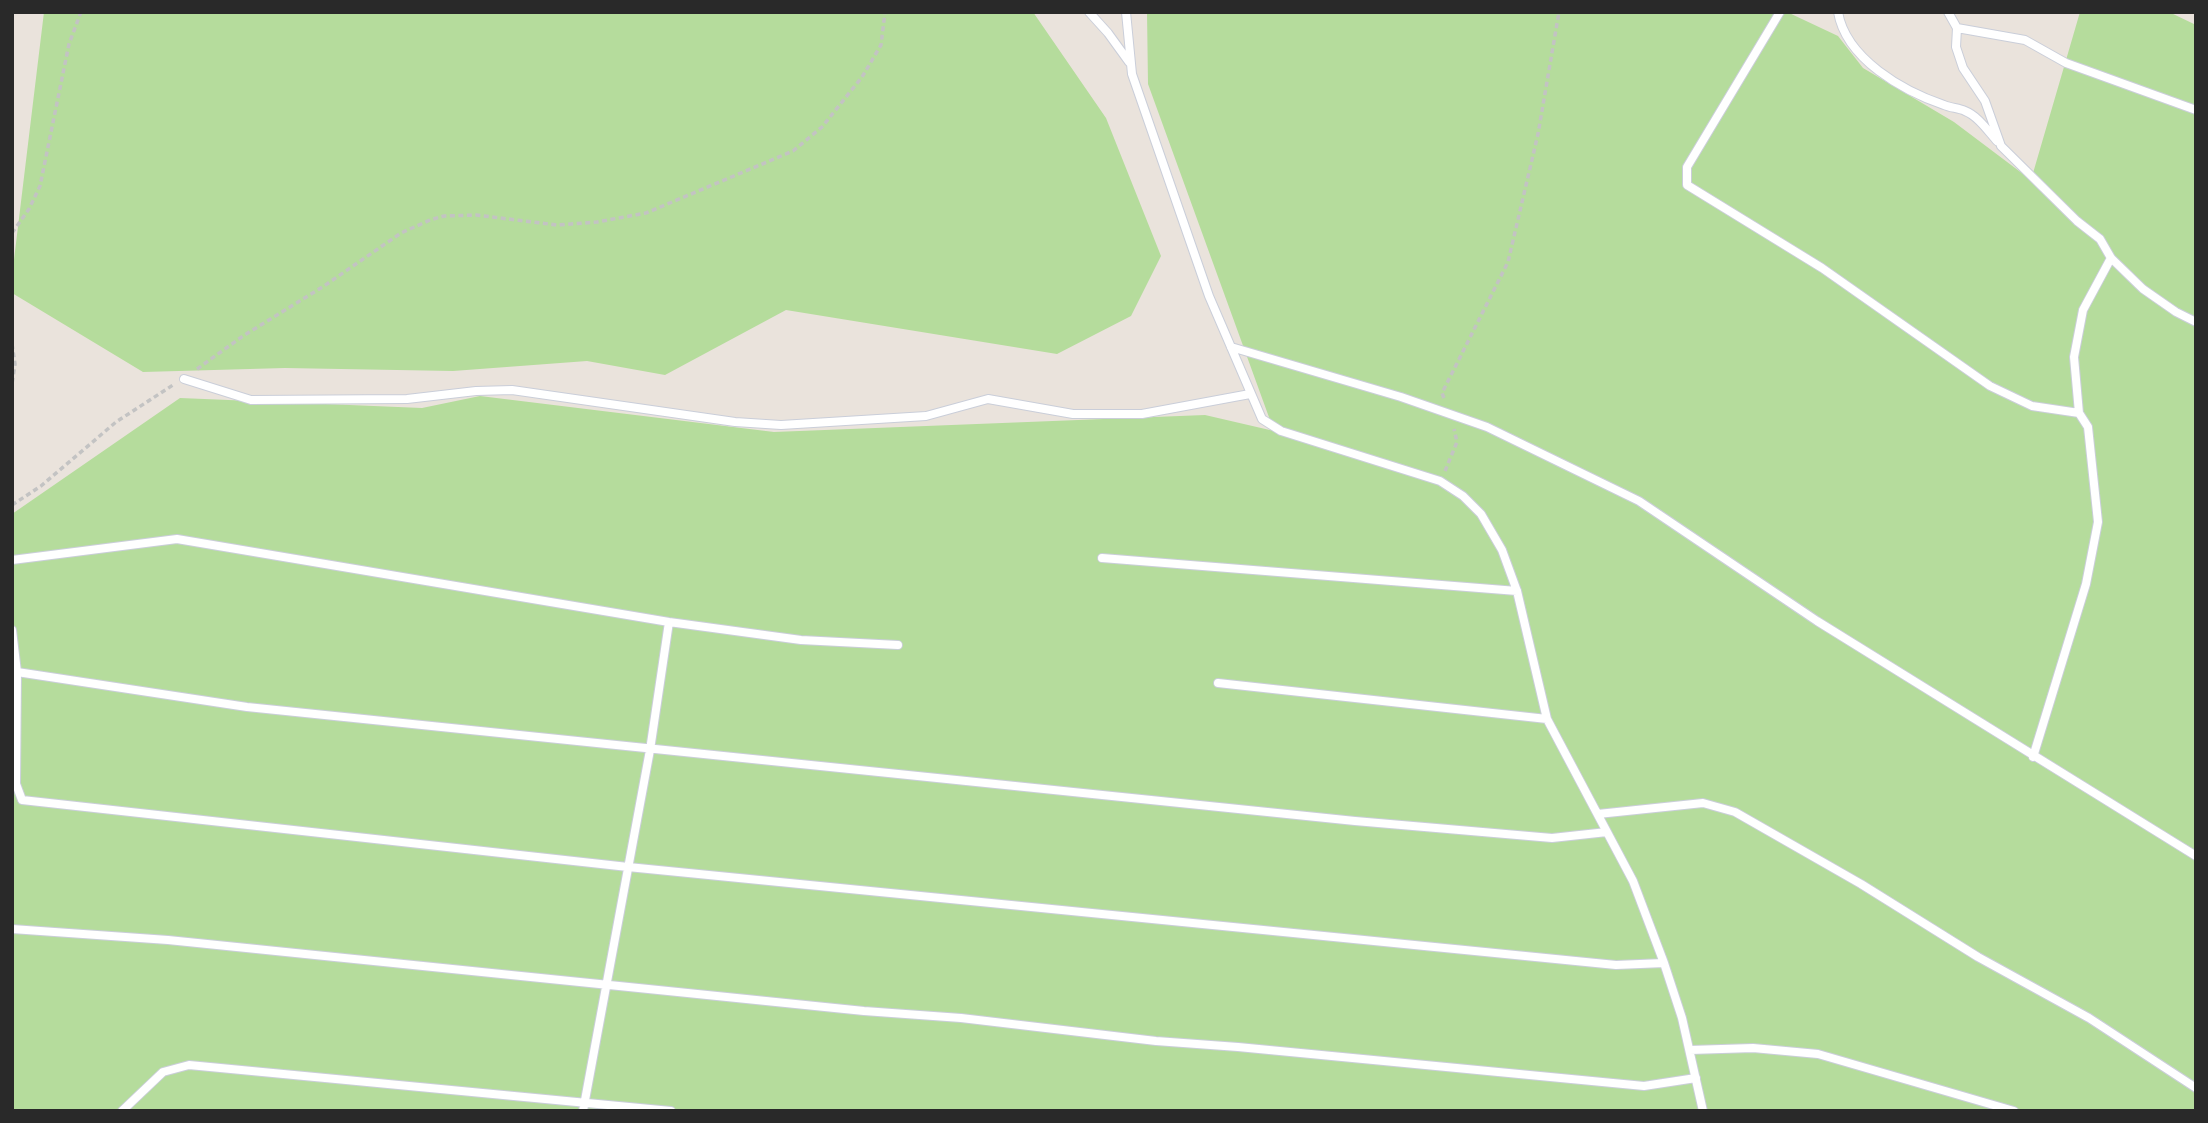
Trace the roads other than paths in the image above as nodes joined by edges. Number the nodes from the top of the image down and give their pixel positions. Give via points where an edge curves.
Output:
1 (1088, 12) edge
2 (1126, 12) edge
3 (1780, 12) edge
4 (1838, 12) edge
5 (1948, 12) edge
6 (1957, 28) junction
7 (1130, 64) junction
8 (2196, 110) edge
9 (2001, 146) junction
10 (2111, 258) junction
11 (2196, 323) edge
12 (1231, 347) junction
13 (184, 379) road end
14 (1250, 394) junction
15 (2079, 413) junction
16 (1102, 558) dead end
17 (12, 560) edge
18 (1517, 591) junction
19 (669, 622) junction
20 (12, 630) edge
21 (898, 645) dead end
22 (16, 672) junction
23 (1217, 683) dead end
24 (1547, 719) junction
25 (650, 750) junction
26 (2033, 757) junction
27 (1598, 814) junction
28 (1607, 832) junction
29 (2196, 856) edge
30 (628, 867) junction
31 (12, 929) edge
32 (1664, 962) junction
33 (607, 984) junction
34 (1690, 1050) junction
35 (1696, 1078) junction
36 (2196, 1088) edge
37 (584, 1107) edge
38 (122, 1111) edge
39 (671, 1111) edge
40 (1703, 1111) edge
41 (2014, 1111) edge

1 - 7 lane
2 - 7 lane
3 - 15 lane via 1687,167 1687,185 1822,268 1990,386 2032,406
4 - 9 lane via 1840,25 1872,67 1918,95 1967,111
5 - 6 lane
6 - 8 lane via 2025,40 2066,63
6 - 9 lane via 1956,47 1963,68 1985,101
7 - 12 lane via 1209,296
9 - 10 lane via 2100,239
10 - 11 lane via 2143,289
10 - 15 lane via 2083,310 2074,357
12 - 14 lane
12 - 26 lane via 1487,427 1639,501 1816,621
13 - 14 lane via 251,400 407,398 512,390 781,425 926,416 988,399 1073,414 1142,414
14 - 18 lane via 1262,419 1281,431 1440,481 1463,496 1481,514 1502,550
15 - 26 lane via 2088,427 2098,522 2086,584
16 - 18 lane
17 - 19 lane via 177,539
18 - 24 lane
19 - 21 lane via 801,640
19 - 25 lane
20 - 22 lane
22 - 25 lane via 247,707
22 - 30 lane via 16,784 22,800
23 - 24 lane
24 - 27 lane
25 - 28 lane via 1552,838
25 - 30 lane
26 - 29 lane
27 - 28 lane
27 - 36 lane via 1703,803 1735,812 2089,1018
28 - 32 lane via 1633,881
30 - 32 lane via 1616,965
30 - 33 lane
31 - 33 lane
32 - 34 lane
33 - 35 lane via 1644,1086
33 - 37 lane
34 - 35 lane
34 - 41 lane via 1753,1048 1818,1054
35 - 40 lane
37 - 38 lane via 188,1065 163,1072
37 - 39 lane

